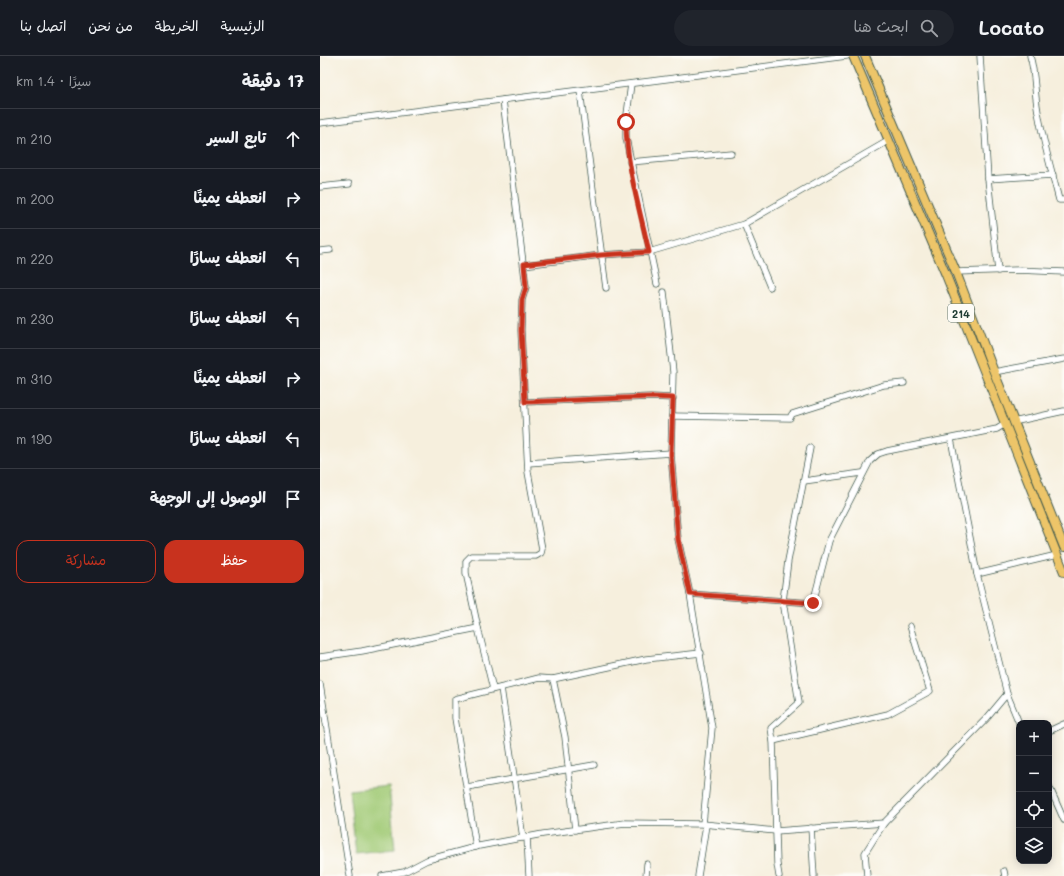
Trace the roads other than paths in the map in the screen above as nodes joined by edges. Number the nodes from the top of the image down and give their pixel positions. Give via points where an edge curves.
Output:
1 (847, 56) edge
2 (853, 56) edge
3 (865, 56) edge
4 (980, 56) edge
5 (1030, 56) edge
6 (631, 84) junction
7 (580, 91) junction
8 (503, 100) junction
9 (320, 123) edge
10 (888, 141) junction
11 (731, 153) dead end
12 (630, 162) junction
13 (1053, 175) junction
14 (988, 179) junction
15 (349, 184) dead end
16 (320, 187) edge
17 (1064, 200) edge
18 (744, 224) junction
19 (330, 250) dead end
20 (320, 251) edge
21 (649, 252) junction
22 (601, 255) junction
23 (524, 264) junction
24 (998, 271) junction
25 (956, 272) junction
26 (1064, 272) edge
27 (657, 284) dead end
28 (770, 287) dead end
29 (606, 288) dead end
30 (664, 292) dead end
31 (1064, 359) edge
32 (994, 372) junction
33 (904, 383) dead end
34 (673, 398) junction
35 (525, 402) junction
36 (1064, 411) edge
37 (672, 416) junction
38 (1013, 422) junction
39 (1005, 424) junction
40 (951, 439) junction
41 (810, 448) dead end
42 (671, 453) junction
43 (528, 462) junction
44 (862, 473) junction
45 (804, 481) junction
46 (1064, 547) edge
47 (1057, 555) junction
48 (1064, 572) edge
49 (977, 574) junction
50 (690, 594) junction
51 (783, 600) junction
52 (910, 626) dead end
53 (478, 628) junction
54 (701, 653) junction
55 (320, 657) edge
56 (553, 679) junction
57 (320, 684) edge
58 (502, 688) junction
59 (493, 689) junction
60 (1007, 694) junction
61 (1018, 720) edge
62 (1064, 724) edge
63 (1052, 730) edge
64 (773, 742) junction
65 (594, 765) dead end
66 (568, 770) junction
67 (515, 779) junction
68 (467, 787) junction
69 (1052, 792) edge
70 (1064, 820) edge
71 (884, 823) junction
72 (705, 825) junction
73 (811, 828) junction
74 (575, 830) junction
75 (776, 831) junction
76 (525, 837) junction
77 (476, 847) junction
78 (647, 864) dead end
79 (350, 876) edge
80 (382, 876) edge
81 (529, 876) edge
82 (646, 876) edge
83 (698, 876) edge
84 (779, 876) edge
85 (814, 876) edge
86 (867, 876) edge

1 - 6 street
2 - 10 highway, 214
3 - 25 highway, 214
4 - 14 street
5 - 13 street via 1034,68 1038,116
6 - 7 street
6 - 12 street via 626,122
7 - 8 street
7 - 22 street
8 - 9 street
8 - 23 street
10 - 18 street
10 - 39 highway, 214 via 946,275
11 - 12 street
12 - 21 street
13 - 14 street
13 - 17 street via 1059,200
14 - 24 street
15 - 16 street
18 - 21 street
18 - 28 street
19 - 20 street
21 - 22 street
21 - 27 street
22 - 23 street
22 - 29 street
23 - 35 street via 526,287 522,300 521,330
24 - 25 street
24 - 26 street
25 - 32 highway, 214
30 - 34 street via 673,372
31 - 32 street
32 - 38 highway, 214
33 - 37 street via 877,387 792,414 790,418
34 - 35 street
34 - 37 street
35 - 43 street
36 - 38 street
37 - 42 street
38 - 46 highway, 214
39 - 40 street via 997,429
39 - 47 highway, 214
40 - 44 street via 878,454
40 - 49 street
41 - 45 street
42 - 43 street
42 - 50 street via 678,539
43 - 53 street via 541,553 536,556 471,556 466,561 466,573
44 - 45 street
44 - 51 street via 829,541 813,603
45 - 51 street
47 - 48 highway, 214
47 - 49 street
49 - 60 street
50 - 51 street
50 - 54 street
51 - 64 street via 799,703 771,728
52 - 64 street via 930,691 888,714
53 - 55 street
53 - 59 street
54 - 56 street via 646,658
54 - 72 street via 712,728
56 - 58 street via 539,678
56 - 66 street via 561,712
57 - 79 street
58 - 59 street
58 - 67 street
59 - 68 street via 455,699 455,718
60 - 61 street
60 - 71 street
62 - 63 street
64 - 75 street
65 - 66 street
66 - 67 street
66 - 74 street
67 - 68 street
67 - 76 street
68 - 77 street
69 - 70 street
71 - 73 street
71 - 86 street via 865,853
72 - 74 street via 625,824
72 - 75 street
72 - 83 street
73 - 75 street
73 - 85 street
74 - 76 street
75 - 84 street
76 - 77 street
76 - 81 street
77 - 80 street via 427,860 404,872
78 - 82 street

